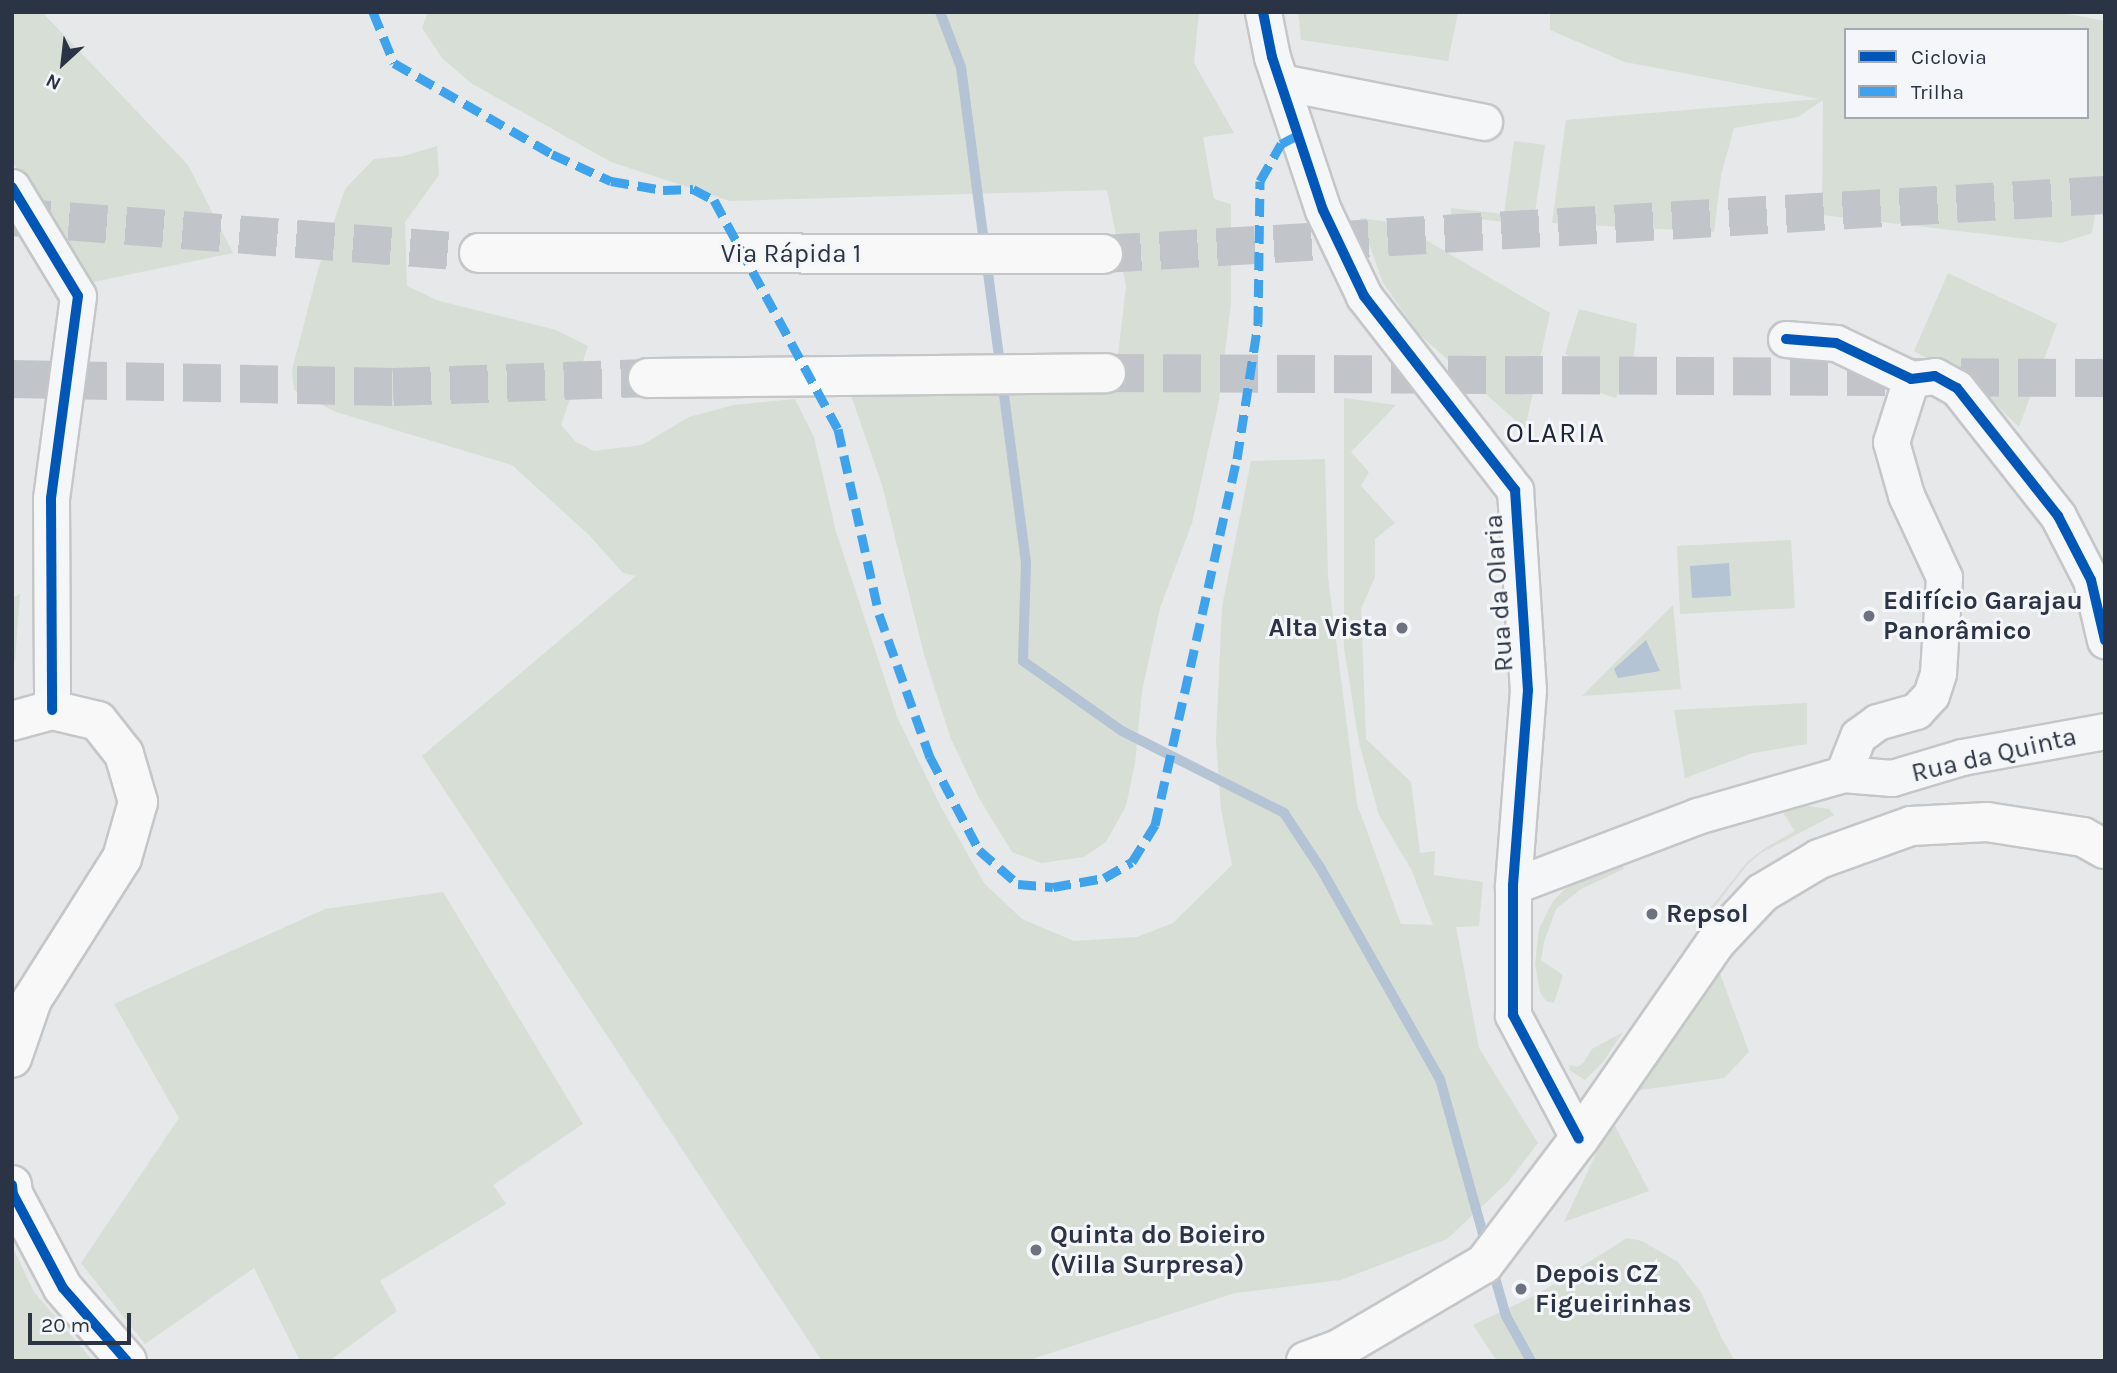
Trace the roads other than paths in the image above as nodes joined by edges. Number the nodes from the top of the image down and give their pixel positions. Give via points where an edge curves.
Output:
1 (1262, 12) edge
2 (1281, 82) junction
3 (1484, 122) dead end
4 (12, 187) edge
5 (479, 253) tunnel mouth
6 (1103, 254) tunnel mouth
7 (1786, 339) dead end
8 (1106, 373) tunnel mouth
9 (648, 378) tunnel mouth
10 (1911, 379) junction
11 (2105, 640) edge
12 (52, 710) junction
13 (12, 721) edge
14 (2105, 731) edge
15 (1843, 774) junction
16 (1892, 778) junction
17 (1911, 826) junction
18 (2105, 849) edge
19 (1513, 886) junction
20 (12, 1058) edge
21 (1579, 1139) junction
22 (12, 1185) edge
23 (127, 1361) edge
24 (1306, 1361) edge

1 - 2 street, Rua da Olaria
2 - 3 street
2 - 19 street, Rua da Olaria via 1323,210 1364,296 1515,490 1528,690
4 - 12 street via 78,296 51,498
5 - 6 main road, Via Rápida 1
7 - 10 street via 1836,343
8 - 9 main road
10 - 11 street via 1935,376 1957,388 2058,516 2091,580
10 - 15 street via 1891,442 1906,495 1944,577 1938,673 1931,695 1916,711 1877,722 1858,736
12 - 13 main road
12 - 20 main road via 98,721 124,754 138,802 122,858 32,1000
14 - 16 street, Rua da Quinta via 1962,757
15 - 16 street
15 - 19 street via 1697,816
16 - 17 street, Rua da Quinta
17 - 18 main road via 1987,822 2083,837
17 - 21 main road via 1819,859 1762,893 1716,942
19 - 21 street, Rua da Olaria via 1513,1015
21 - 24 main road via 1484,1264 1339,1349
22 - 23 main road via 13,1195 63,1288

